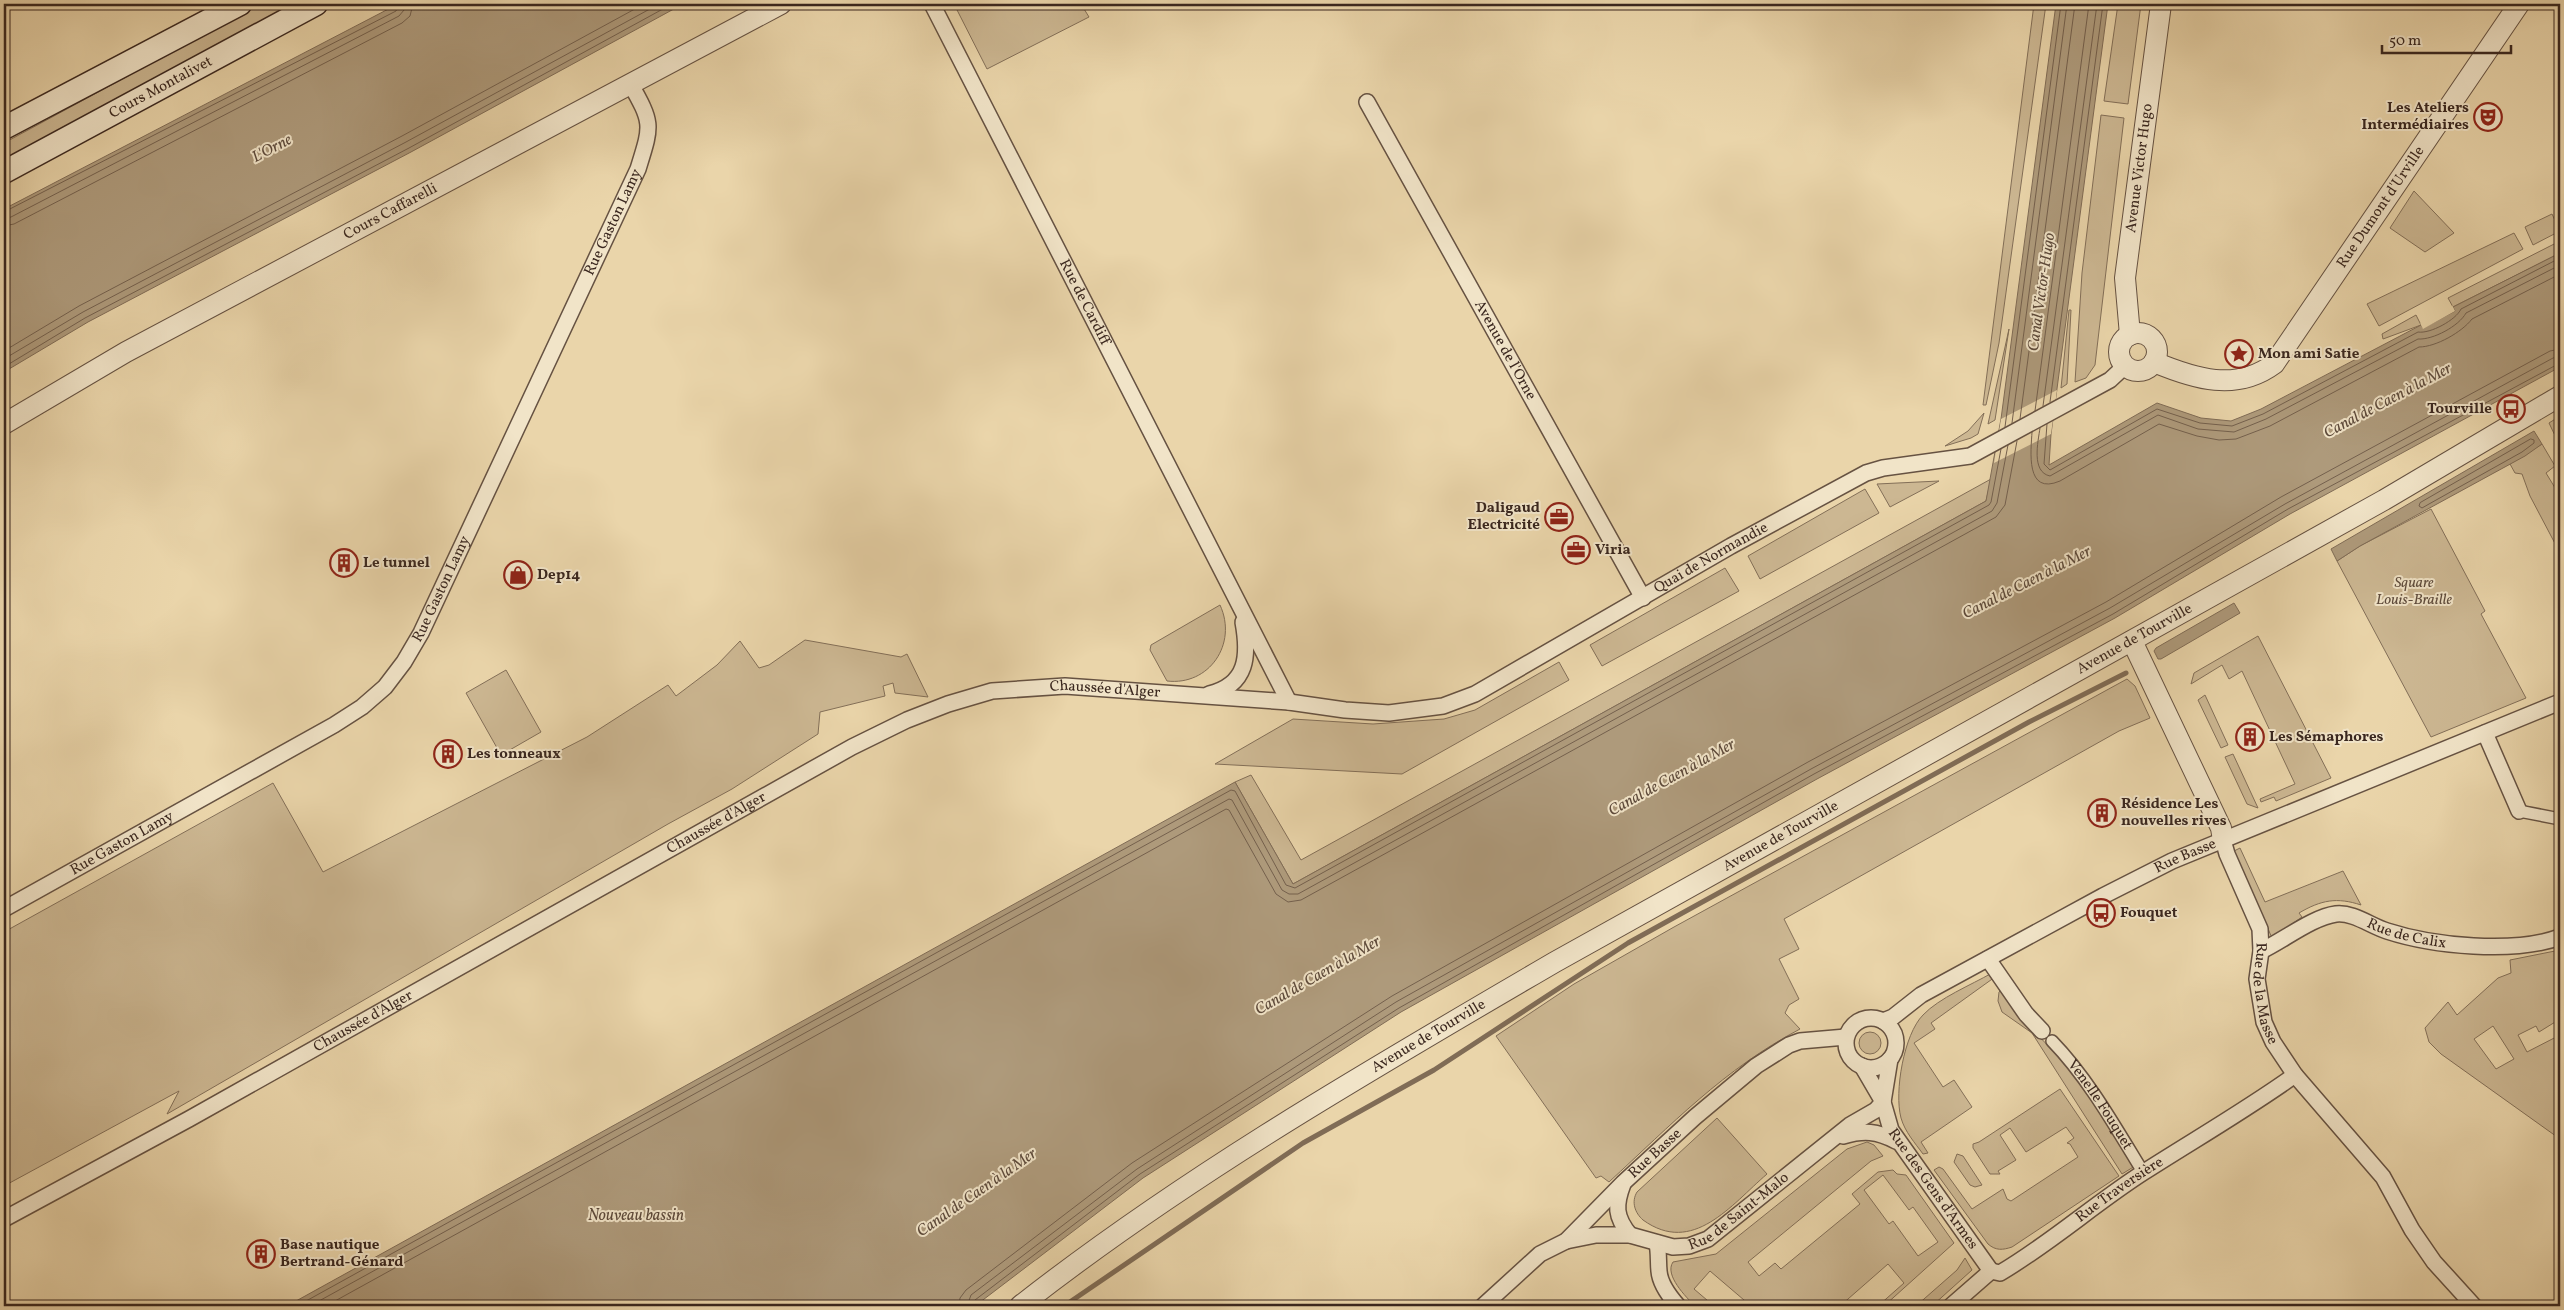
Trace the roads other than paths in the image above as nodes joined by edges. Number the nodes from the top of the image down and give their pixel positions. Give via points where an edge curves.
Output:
1 (240, 4) edge
2 (316, 4) edge
3 (781, 4) edge
4 (932, 4) edge
5 (2161, 4) edge
6 (2519, 4) edge
7 (630, 83) junction
8 (1367, 102) dead end
9 (4, 128) edge
10 (4, 172) edge
11 (2130, 335) junction
12 (2154, 362) junction
13 (2126, 366) junction
14 (2560, 396) edge
15 (4, 424) edge
16 (1643, 598) junction
17 (1237, 601) junction
18 (2132, 641) junction
19 (1201, 696) junction
20 (1289, 702) junction
21 (2560, 702) edge
22 (2486, 733) junction
23 (2519, 811) joint
24 (2560, 818) edge
25 (2223, 840) junction
26 (4, 909) edge
27 (2560, 937) edge
28 (2261, 951) junction
29 (1988, 959) junction
30 (1883, 1021) junction
31 (1846, 1036) junction
32 (2047, 1036) joint
33 (1890, 1059) junction
34 (1862, 1066) junction
35 (2295, 1075) junction
36 (1883, 1102) junction
37 (1836, 1138) junction
38 (1896, 1141) junction
39 (2143, 1172) junction
40 (1624, 1183) junction
41 (4, 1219) edge
42 (1630, 1235) junction
43 (1566, 1241) junction
44 (1657, 1243) junction
45 (1991, 1271) junction
46 (1020, 1306) edge
47 (1483, 1306) edge
48 (1678, 1306) edge
49 (1951, 1306) edge
50 (2474, 1306) edge

1 - 9 main road
2 - 10 main road, Cours Montalivet
3 - 7 street, Cours Caffarelli
4 - 17 street, Rue de Cardiff
5 - 11 street, Avenue Victor Hugo via 2125,278
6 - 12 street, Rue Dumont d'Urville via 2274,364 2244,379 2195,378
7 - 15 street, Cours Caffarelli via 126,352
7 - 26 street, Rue Gaston Lamy via 649,122 638,169 452,570 404,662 385,687 334,725
8 - 16 street, Avenue de l'Orne
11 - 12 street via 2141,333 2151,338 2157,352
11 - 13 street via 2120,352
12 - 13 street via 2140,371
13 - 16 street, Quai de Normandie via 2110,380 1970,456 1883,468 1866,474 1731,546
14 - 18 street, Avenue de Tourville via 2384,500
16 - 20 street, Quai de Normandie via 1475,694 1443,706 1389,713
17 - 19 street, Rue de Cardiff via 1247,643 1242,671 1219,692
17 - 20 street, Rue de Cardiff
18 - 25 street, Rue de la Masse via 2221,828
18 - 46 street, Avenue de Tourville via 1420,1040 1289,1120 1166,1201
19 - 20 street, Chaussée d'Alger
19 - 41 street, Chaussée d'Alger via 1065,686 992,691 907,720 852,747 189,1119
21 - 22 street, Rue Basse
22 - 23 street
22 - 25 street, Rue Basse
23 - 24 street
25 - 28 street, Rue de la Masse via 2260,929
25 - 29 street, Rue Basse via 2116,888
27 - 28 street, Rue de Calix via 2520,946 2450,944 2386,931 2342,913 2326,916
28 - 35 street, Rue de la Masse via 2257,979 2264,1022
29 - 30 street, Rue Basse via 1921,995
29 - 32 street, Venelle Fouquet via 2026,1014
30 - 31 street via 1876,1018 1861,1020
30 - 33 street via 1894,1034 1896,1043
31 - 34 street via 1848,1055
31 - 40 street, Rue Basse via 1800,1041 1756,1066
32 - 39 street, Venelle Fouquet via 2092,1092
33 - 34 street via 1882,1066
33 - 36 street, Rue des Gens d'Armes
34 - 36 street, Rue des Gens d'Armes
35 - 39 street, Rue Traversière
35 - 50 street, Rue de la Masse via 2383,1177 2434,1262
36 - 37 street, Rue de Saint-Malo
36 - 38 street, Rue des Gens d'Armes
37 - 38 street, Rue de Saint-Malo via 1860,1131 1874,1132
37 - 44 street, Rue de Saint-Malo via 1708,1239 1689,1246
38 - 45 street, Rue des Gens d'Armes
39 - 45 street, Rue Traversière via 2030,1256 2000,1273
40 - 42 street via 1616,1211
40 - 43 street, Rue Basse
42 - 43 street, Rue de Saint-Malo via 1596,1235
42 - 44 street, Rue de Saint-Malo
43 - 47 street, Rue Basse via 1540,1254
44 - 48 street via 1659,1272 1665,1288
45 - 49 street, Rue Traversière

